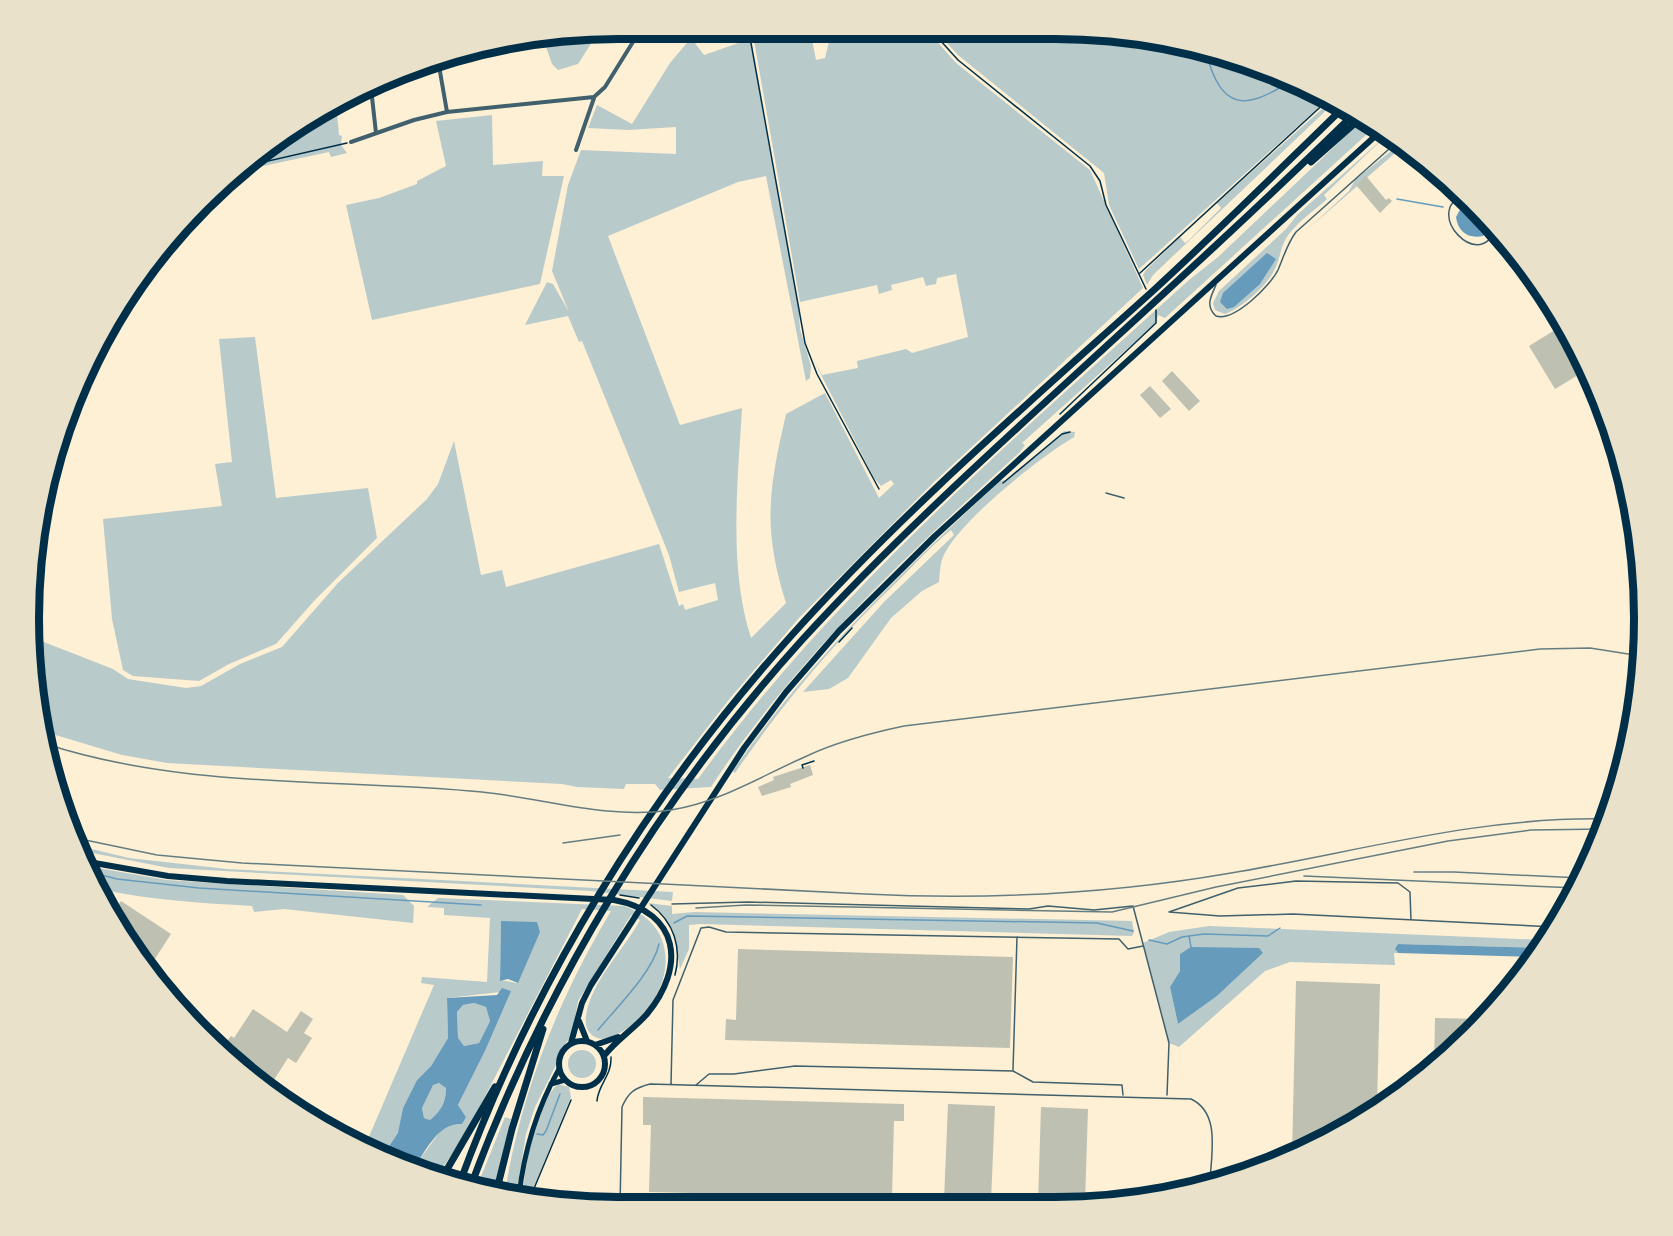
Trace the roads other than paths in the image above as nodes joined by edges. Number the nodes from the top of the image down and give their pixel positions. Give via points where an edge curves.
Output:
1 (633, 39) edge
2 (439, 68) edge
3 (372, 94) edge
4 (594, 98) junction
5 (447, 112) junction
6 (1337, 113) edge
7 (1348, 120) edge
8 (1355, 123) edge
9 (376, 133) junction
10 (1375, 136) edge
11 (351, 142) road end
12 (1390, 147) edge
13 (576, 150) dead end
14 (1455, 200) edge
15 (1239, 225) junction
16 (1491, 237) edge
17 (1220, 277) junction
18 (1106, 493) dead end
19 (1124, 498) dead end
20 (92, 860) edge
21 (672, 904) dead end
22 (1411, 920) junction
23 (1544, 926) edge
24 (1017, 937) junction
25 (1143, 944) junction
26 (549, 1010) junction
27 (578, 1018) junction
28 (624, 1034) junction
29 (587, 1041) junction
30 (571, 1043) junction
31 (595, 1045) junction
32 (604, 1056) junction
33 (510, 1062) junction
34 (559, 1069) junction
35 (1013, 1071) junction
36 (564, 1080) junction
37 (550, 1085) junction
38 (671, 1085) junction
39 (696, 1086) junction
40 (1123, 1096) junction
41 (1167, 1097) junction
42 (446, 1170) edge
43 (463, 1175) edge
44 (1210, 1175) edge
45 (474, 1178) edge
46 (499, 1185) edge
47 (520, 1188) edge
48 (618, 1197) edge

1 - 4 street via 605,87
2 - 5 street
3 - 9 street
4 - 5 street
4 - 13 street
5 - 9 street
6 - 33 highway via 1154,290 938,486 850,573 735,700 676,778 591,909
7 - 15 highway
8 - 15 highway
9 - 11 street
10 - 17 main road
12 - 17 lane via 1296,232 1270,282 1247,304 1224,318 1216,316 1210,307
14 - 16 lane via 1449,213 1458,236 1469,244 1482,244
15 - 26 highway via 944,496 799,643 690,779 604,910
17 - 27 main road via 935,536 860,608 786,692 730,769 635,916 586,993
18 - 19 lane
20 - 28 main road via 147,873 227,881 635,904 662,925 672,961 655,1004
21 - 25 lane via 748,902 1018,909 1048,906 1094,910 1130,906 1135,909
22 - 22 lane via 1293,914 1169,912 1238,888 1328,880 1398,883 1410,892
22 - 23 lane
24 - 25 lane via 1119,939 1128,949
24 - 35 lane
24 - 38 lane via 717,932 701,928 673,1000
25 - 41 lane via 1169,1043
26 - 45 highway
26 - 46 highway
27 - 29 main road
27 - 30 main road
28 - 31 main road
28 - 32 main road
29 - 30 main road
29 - 31 main road
30 - 34 main road via 560,1054
31 - 32 main road
32 - 36 main road via 604,1071 596,1083 583,1088
33 - 42 highway
33 - 43 highway
34 - 36 main road
34 - 37 main road
35 - 39 lane via 795,1066 709,1074
35 - 40 lane via 1033,1082 1122,1085
36 - 37 main road
37 - 47 main road via 530,1135
38 - 39 lane
38 - 48 lane via 638,1087 628,1094 622,1107
39 - 40 lane
40 - 41 lane
41 - 44 lane via 1191,1099 1206,1109 1211,1126

